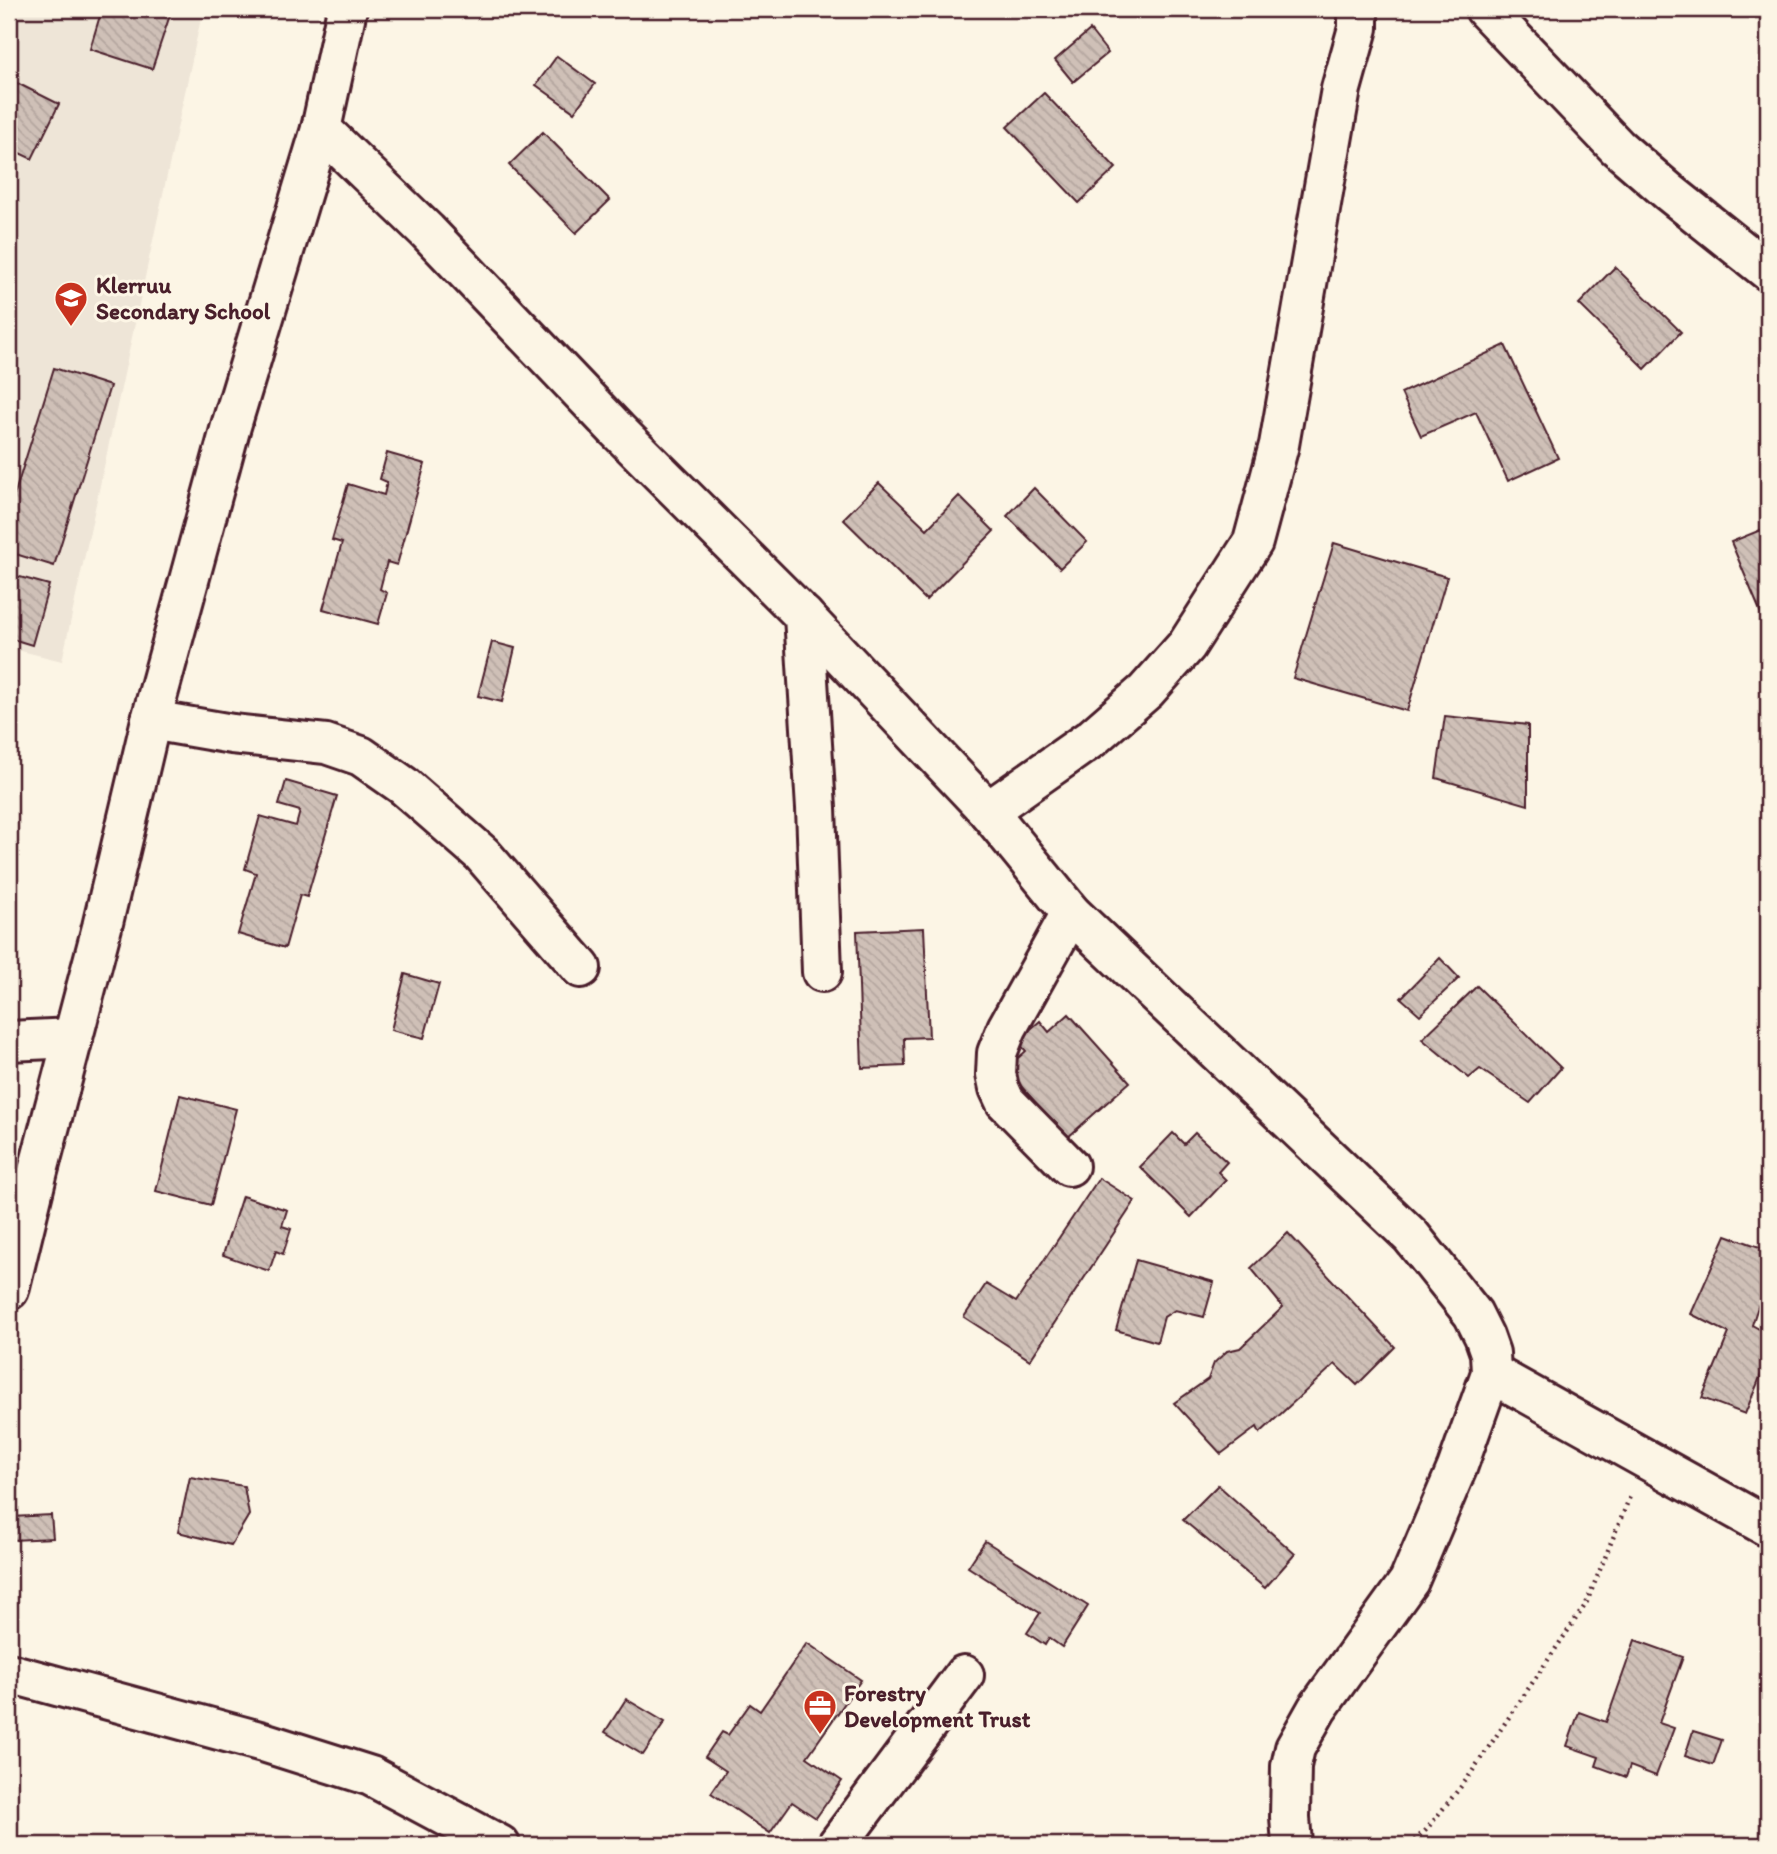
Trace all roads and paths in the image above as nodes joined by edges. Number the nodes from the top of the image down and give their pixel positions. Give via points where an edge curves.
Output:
1 (347, 9) edge
2 (1358, 9) edge
3 (1485, 9) edge
4 (321, 129) junction
5 (1768, 271) edge
6 (804, 616) junction
7 (150, 720) junction
8 (988, 810) junction
9 (1071, 913) junction
10 (581, 968) dead end
11 (822, 972) dead end
12 (73, 1038) junction
13 (9, 1041) edge
14 (1069, 1166) dead end
15 (9, 1290) edge
16 (1491, 1373) junction
17 (1646, 1457) junction
18 (1768, 1527) edge
19 (9, 1673) edge
20 (964, 1675) dead end
21 (500, 1845) edge
22 (837, 1845) edge
23 (1292, 1845) edge
24 (1409, 1845) edge

1 - 4 street
2 - 8 street via 1279,445 1252,542 1187,645 1146,691 1092,738
3 - 5 street via 1617,147
4 - 6 street
4 - 7 street via 231,426
6 - 8 street
6 - 11 street
7 - 10 street via 326,744 361,756 404,786 482,854
7 - 12 street
8 - 9 street
9 - 14 street via 1007,1028 997,1053 996,1074 1005,1101
9 - 16 street via 1411,1236 1473,1314 1490,1353
12 - 13 street
12 - 15 street
16 - 17 street
16 - 23 street via 1409,1581 1317,1709 1295,1748
17 - 18 street
17 - 24 path via 1586,1604 1467,1779
19 - 21 street via 370,1776
20 - 22 street

